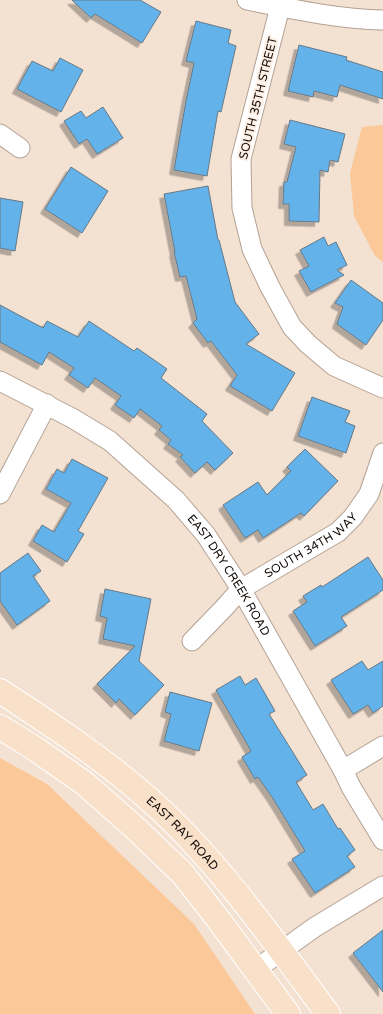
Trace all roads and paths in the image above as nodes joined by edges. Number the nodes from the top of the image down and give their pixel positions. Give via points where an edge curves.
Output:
1 (247, 0) edge
2 (280, 7) junction
3 (383, 20) edge
4 (0, 134) edge
5 (20, 148) dead end
6 (0, 381) edge
7 (383, 388) edge
8 (47, 404) junction
9 (383, 452) edge
10 (0, 494) edge
11 (241, 589) junction
12 (192, 641) dead end
13 (0, 691) edge
14 (0, 727) edge
15 (383, 746) edge
16 (343, 770) junction
17 (383, 840) edge
18 (383, 886) edge
19 (282, 951) junction
20 (255, 970) junction
21 (288, 1014) edge
22 (328, 1014) edge

1 - 2 street
2 - 3 street via 357,20
2 - 7 street, SOUTH 35TH STREET via 241,159 242,208 252,249 292,327 308,344 334,366
4 - 5 street
6 - 8 street, EAST DRY CREEK ROAD
8 - 10 street
8 - 11 street, EAST DRY CREEK ROAD via 110,441 176,500 206,535
9 - 11 street, SOUTH 34TH WAY via 370,494 338,532
11 - 12 street, SOUTH 34TH WAY
11 - 16 street, EAST DRY CREEK ROAD
13 - 19 main road, EAST RAY ROAD via 97,756 151,801 201,850
14 - 20 main road via 84,783 134,827 183,874
15 - 16 street
16 - 17 street, EAST DRY CREEK ROAD
18 - 19 street
19 - 20 street
19 - 22 main road, EAST RAY ROAD
20 - 21 main road

